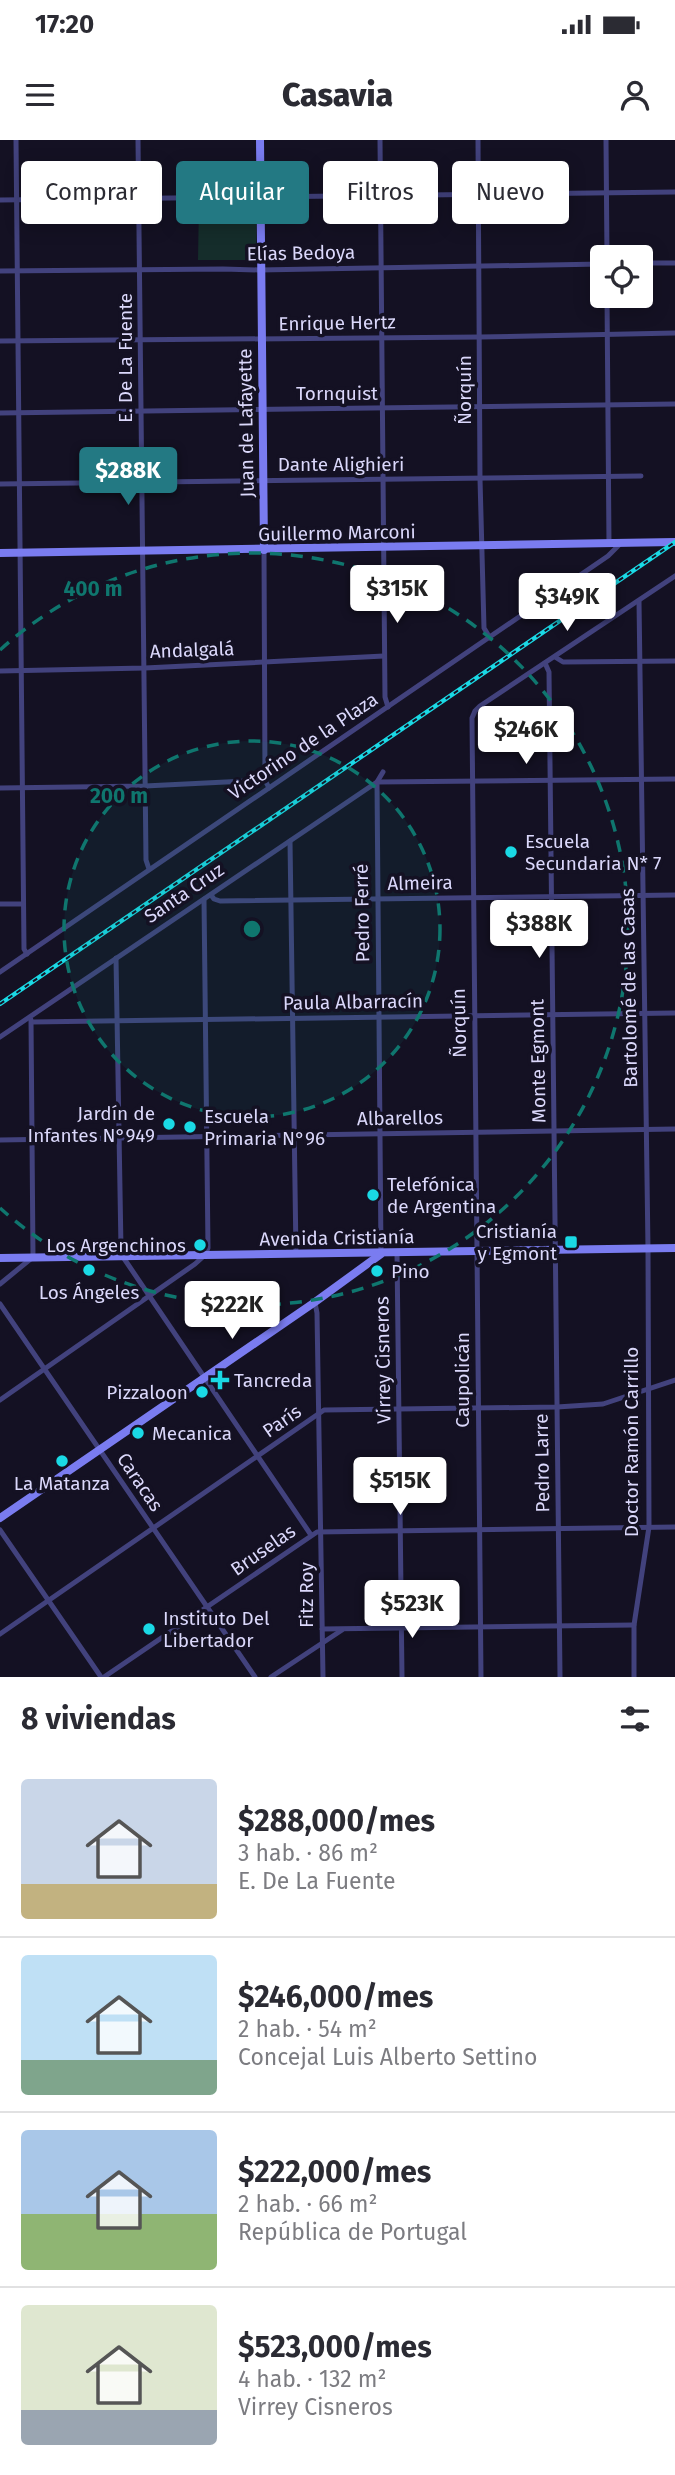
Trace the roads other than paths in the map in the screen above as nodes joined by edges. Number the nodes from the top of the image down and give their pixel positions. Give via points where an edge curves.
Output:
1 (16, 140) edge
2 (138, 140) edge
3 (260, 140) edge
4 (380, 140) edge
5 (478, 140) edge
6 (606, 140) edge
7 (138, 161) edge
8 (260, 161) edge
9 (380, 161) edge
10 (479, 161) edge
11 (675, 192) edge
12 (607, 194) junction
13 (569, 195) edge
14 (0, 200) edge
15 (16, 200) junction
16 (21, 200) edge
17 (139, 224) edge
18 (260, 224) edge
19 (381, 224) edge
20 (480, 224) edge
21 (607, 245) edge
22 (653, 263) edge
23 (675, 263) edge
24 (590, 264) edge
25 (479, 266) junction
26 (381, 267) junction
27 (140, 269) junction
28 (260, 270) junction
29 (0, 271) edge
30 (16, 271) junction
31 (607, 308) edge
32 (675, 333) edge
33 (607, 335) junction
34 (480, 337) junction
35 (382, 338) junction
36 (17, 340) junction
37 (261, 340) junction
38 (0, 341) edge
39 (141, 341) junction
40 (675, 404) edge
41 (607, 405) junction
42 (480, 407) junction
43 (382, 409) junction
44 (262, 410) junction
45 (141, 412) junction
46 (0, 413) edge
47 (17, 413) junction
48 (641, 476) dead end
49 (607, 477) junction
50 (480, 479) junction
51 (383, 480) junction
52 (262, 481) junction
53 (141, 483) junction
54 (0, 484) edge
55 (18, 484) junction
56 (675, 542) edge
57 (621, 543) junction
58 (609, 544) junction
59 (481, 546) junction
60 (384, 547) junction
61 (264, 550) junction
62 (142, 552) junction
63 (0, 553) edge
64 (19, 553) junction
65 (675, 576) edge
66 (639, 601) junction
67 (490, 638) junction
68 (384, 656) junction
69 (555, 657) junction
70 (641, 661) junction
71 (675, 661) edge
72 (264, 663) junction
73 (545, 663) junction
74 (145, 668) junction
75 (0, 671) edge
76 (19, 671) junction
77 (388, 707) junction
78 (383, 772) dead end
79 (550, 779) junction
80 (642, 779) junction
81 (675, 779) edge
82 (265, 780) junction
83 (472, 780) junction
84 (377, 782) junction
85 (145, 786) junction
86 (0, 788) edge
87 (22, 788) junction
88 (269, 788) junction
89 (290, 841) junction
90 (149, 869) junction
91 (211, 895) junction
92 (675, 895) edge
93 (644, 896) junction
94 (552, 897) junction
95 (474, 898) junction
96 (204, 899) junction
97 (378, 899) junction
98 (290, 900) junction
99 (0, 904) edge
100 (23, 904) junction
101 (27, 954) junction
102 (116, 958) junction
103 (0, 972) edge
104 (645, 1013) junction
105 (675, 1013) edge
106 (553, 1014) junction
107 (475, 1016) junction
108 (379, 1017) junction
109 (292, 1018) junction
110 (205, 1019) junction
111 (30, 1020) junction
112 (118, 1020) junction
113 (0, 1037) edge
114 (675, 1129) edge
115 (646, 1130) junction
116 (555, 1131) junction
117 (476, 1133) junction
118 (294, 1135) junction
119 (381, 1135) junction
120 (206, 1136) junction
121 (119, 1138) junction
122 (0, 1140) edge
123 (32, 1140) junction
124 (675, 1248) edge
125 (556, 1249) junction
126 (648, 1249) junction
127 (477, 1251) junction
128 (397, 1253) junction
129 (296, 1254) junction
130 (381, 1254) junction
131 (205, 1255) junction
132 (33, 1257) junction
133 (123, 1257) junction
134 (0, 1258) edge
135 (0, 1284) edge
136 (149, 1297) junction
137 (315, 1302) junction
138 (0, 1304) edge
139 (44, 1370) junction
140 (204, 1378) junction
141 (675, 1380) edge
142 (648, 1388) junction
143 (0, 1400) edge
144 (478, 1408) junction
145 (557, 1408) junction
146 (399, 1409) junction
147 (320, 1414) junction
148 (99, 1450) junction
149 (258, 1457) junction
150 (0, 1518) edge
151 (649, 1527) junction
152 (675, 1527) edge
153 (479, 1528) junction
154 (559, 1528) junction
155 (153, 1529) junction
156 (0, 1530) edge
157 (399, 1530) junction
158 (322, 1531) junction
159 (311, 1535) junction
160 (49, 1601) junction
161 (207, 1607) junction
162 (634, 1625) junction
163 (559, 1626) junction
164 (401, 1627) junction
165 (481, 1627) junction
166 (322, 1629) junction
167 (343, 1629) junction
168 (0, 1634) edge
169 (323, 1642) junction
170 (103, 1677) edge
171 (255, 1677) edge
172 (271, 1677) edge
173 (323, 1677) edge
174 (402, 1677) edge
175 (481, 1677) edge
176 (560, 1677) edge
177 (634, 1677) edge

1 - 15 street
2 - 7 street, E. De La Fuente
3 - 8 main road, Juan de Lafayette
4 - 9 street
5 - 10 street, Ñorquín
6 - 12 street
11 - 12 street
12 - 13 street
12 - 21 street
14 - 15 street
15 - 16 street
15 - 30 street
17 - 27 street, E. De La Fuente
18 - 28 main road, Juan de Lafayette
19 - 26 street
20 - 25 street, Ñorquín
22 - 23 street
24 - 25 street, Elías Bedoya
25 - 26 street, Elías Bedoya
25 - 34 street, Ñorquín
26 - 28 street, Elías Bedoya
26 - 35 street
27 - 28 street, Elías Bedoya
27 - 30 street, Elías Bedoya
27 - 39 street, E. De La Fuente
28 - 37 main road, Juan de Lafayette
29 - 30 street, Elías Bedoya
30 - 36 street
31 - 33 street
32 - 33 street, Enrique Hertz
33 - 34 street, Enrique Hertz
33 - 41 street
34 - 35 street, Enrique Hertz
34 - 42 street, Ñorquín
35 - 37 street, Enrique Hertz
35 - 43 street
36 - 38 street, Enrique Hertz
36 - 39 street, Enrique Hertz
36 - 47 street
37 - 39 street, Enrique Hertz
37 - 44 main road, Juan de Lafayette
39 - 45 street, E. De La Fuente
40 - 41 street, Tornquist
41 - 42 street, Tornquist
41 - 49 street
42 - 43 street, Tornquist
42 - 50 street, Ñorquín
43 - 44 street, Tornquist
43 - 51 street
44 - 45 street, Tornquist
44 - 52 main road, Juan de Lafayette
45 - 47 street, Tornquist
45 - 53 street, E. De La Fuente
46 - 47 street, Tornquist
47 - 55 street
48 - 49 street, Dante Alighieri
49 - 50 street, Dante Alighieri
49 - 58 street
50 - 51 street, Dante Alighieri
50 - 59 street, Ñorquín
51 - 52 street, Dante Alighieri
51 - 60 street
52 - 53 street, Dante Alighieri
52 - 61 main road, Juan de Lafayette
53 - 55 street, Dante Alighieri
53 - 62 street, E. De La Fuente
54 - 55 street, Dante Alighieri
55 - 64 street
56 - 57 main road, Guillermo Marconi
57 - 58 main road, Guillermo Marconi
57 - 67 street, Victorino de la Plaza
58 - 59 main road, Guillermo Marconi
59 - 60 main road, Guillermo Marconi
59 - 67 street, Ñorquín via 484,628
60 - 61 main road, Guillermo Marconi
60 - 68 street
61 - 62 main road, Guillermo Marconi
61 - 72 street, Juan de Lafayette
62 - 64 main road, Guillermo Marconi
62 - 74 street, E. De La Fuente
63 - 64 main road, Guillermo Marconi
64 - 76 street
65 - 66 street
66 - 69 street
66 - 70 street, Bartolomé de las Casas
67 - 77 street, Victorino de la Plaza
68 - 72 street, Andalgalá
68 - 77 street
69 - 70 street via 563,662
69 - 73 street
70 - 71 street
70 - 80 street, Bartolomé de las Casas
72 - 74 street, Andalgalá
72 - 82 street, Juan de Lafayette
73 - 79 street, Monte Egmont via 549,671
73 - 83 street, Ñorquín via 475,710
74 - 76 street, Andalgalá
74 - 85 street, E. De La Fuente
75 - 76 street, Andalgalá
76 - 87 street
77 - 88 street, Victorino de la Plaza
78 - 84 street, Santa Cruz
79 - 80 street
79 - 83 street
79 - 94 street, Monte Egmont
80 - 81 street
80 - 93 street, Bartolomé de las Casas
82 - 85 street
82 - 88 street, Juan de Lafayette
83 - 84 street
83 - 95 street, Ñorquín
84 - 89 street, Santa Cruz
84 - 97 street, Pedro Ferré
85 - 87 street
85 - 90 street, E. De La Fuente
86 - 87 street
87 - 100 street
88 - 90 street, Victorino de la Plaza
89 - 91 street, Santa Cruz
89 - 98 street
90 - 101 street, Victorino de la Plaza
91 - 96 street, Santa Cruz
91 - 98 street, Almeira via 220,901
92 - 93 street, Almeira
93 - 94 street, Almeira
93 - 104 street, Bartolomé de las Casas
94 - 95 street, Almeira
94 - 106 street, Monte Egmont
95 - 97 street, Almeira
95 - 107 street, Ñorquín
96 - 102 street, Santa Cruz
96 - 110 street
97 - 98 street, Almeira
97 - 108 street, Pedro Ferré
98 - 109 street
99 - 100 street
100 - 101 street
101 - 103 street, Victorino de la Plaza
102 - 111 street, Santa Cruz
102 - 112 street
104 - 105 street, Paula Albarracín
104 - 106 street, Paula Albarracín
104 - 115 street, Bartolomé de las Casas
106 - 107 street, Paula Albarracín
106 - 116 street, Monte Egmont
107 - 108 street, Paula Albarracín
107 - 117 street, Ñorquín
108 - 109 street, Paula Albarracín
108 - 119 street, Pedro Ferré
109 - 110 street, Paula Albarracín
109 - 118 street
110 - 112 street, Paula Albarracín
110 - 120 street
111 - 112 street, Paula Albarracín
111 - 113 street, Santa Cruz
111 - 123 street
112 - 121 street
114 - 115 street, Albarellos
115 - 116 street, Albarellos
115 - 126 street, Bartolomé de las Casas
116 - 117 street, Albarellos
116 - 125 street, Monte Egmont
117 - 119 street, Albarellos
117 - 127 street, Ñorquín
118 - 119 street, Albarellos
118 - 120 street, Albarellos
118 - 129 street
119 - 130 street, Pedro Ferré
120 - 121 street, Albarellos
120 - 131 street
121 - 123 street, Albarellos
121 - 133 street
122 - 123 street, Albarellos
123 - 132 street
124 - 126 main road, Avenida Cristianía
125 - 126 main road, Avenida Cristianía
125 - 127 main road, Avenida Cristianía
125 - 145 street, Pedro Larre
126 - 142 street, Doctor Ramón Carrillo
127 - 128 main road, Avenida Cristianía
127 - 144 street, Caupolicán
128 - 130 main road, Avenida Cristianía
128 - 146 street, Virrey Cisneros
129 - 130 main road, Avenida Cristianía
129 - 131 main road, Avenida Cristianía
130 - 137 main road
131 - 133 main road, Avenida Cristianía
131 - 136 street
132 - 133 main road, Avenida Cristianía
132 - 134 main road, Avenida Cristianía
132 - 135 street
133 - 136 street
136 - 139 street
136 - 140 street
137 - 140 main road
137 - 147 street, Fitz Roy
138 - 139 street, Caracas
139 - 143 street
139 - 148 street, Caracas
140 - 148 main road
140 - 149 street
141 - 142 street, París
142 - 145 street, París via 603,1404
142 - 151 street, Doctor Ramón Carrillo
144 - 145 street, París
144 - 146 street, París
144 - 153 street, Caupolicán
145 - 154 street, Pedro Larre
146 - 147 street, París via 324,1410
146 - 157 street, Virrey Cisneros
147 - 149 street, París
147 - 158 street, Fitz Roy
148 - 150 main road
148 - 155 street, Caracas
149 - 155 street, París
149 - 159 street
151 - 152 street, Bruselas
151 - 154 street, Bruselas
151 - 162 street, Doctor Ramón Carrillo
153 - 154 street, Bruselas
153 - 157 street, Bruselas
153 - 165 street, Caupolicán
154 - 163 street, Pedro Larre
155 - 160 street, París
155 - 161 street, Caracas
156 - 160 street
157 - 158 street, Bruselas
157 - 164 street, Virrey Cisneros
158 - 159 street, Bruselas
158 - 166 street, Fitz Roy
159 - 161 street, Bruselas
160 - 168 street, París
160 - 170 street
161 - 170 street, Bruselas
161 - 171 street, Caracas
162 - 163 street
162 - 177 street, Doctor Ramón Carrillo
163 - 165 street
163 - 176 street, Pedro Larre
164 - 165 street
164 - 167 street
164 - 174 street, Virrey Cisneros
165 - 175 street, Caupolicán
166 - 167 street
166 - 169 street, Fitz Roy
167 - 169 street
169 - 172 street
169 - 173 street, Fitz Roy

